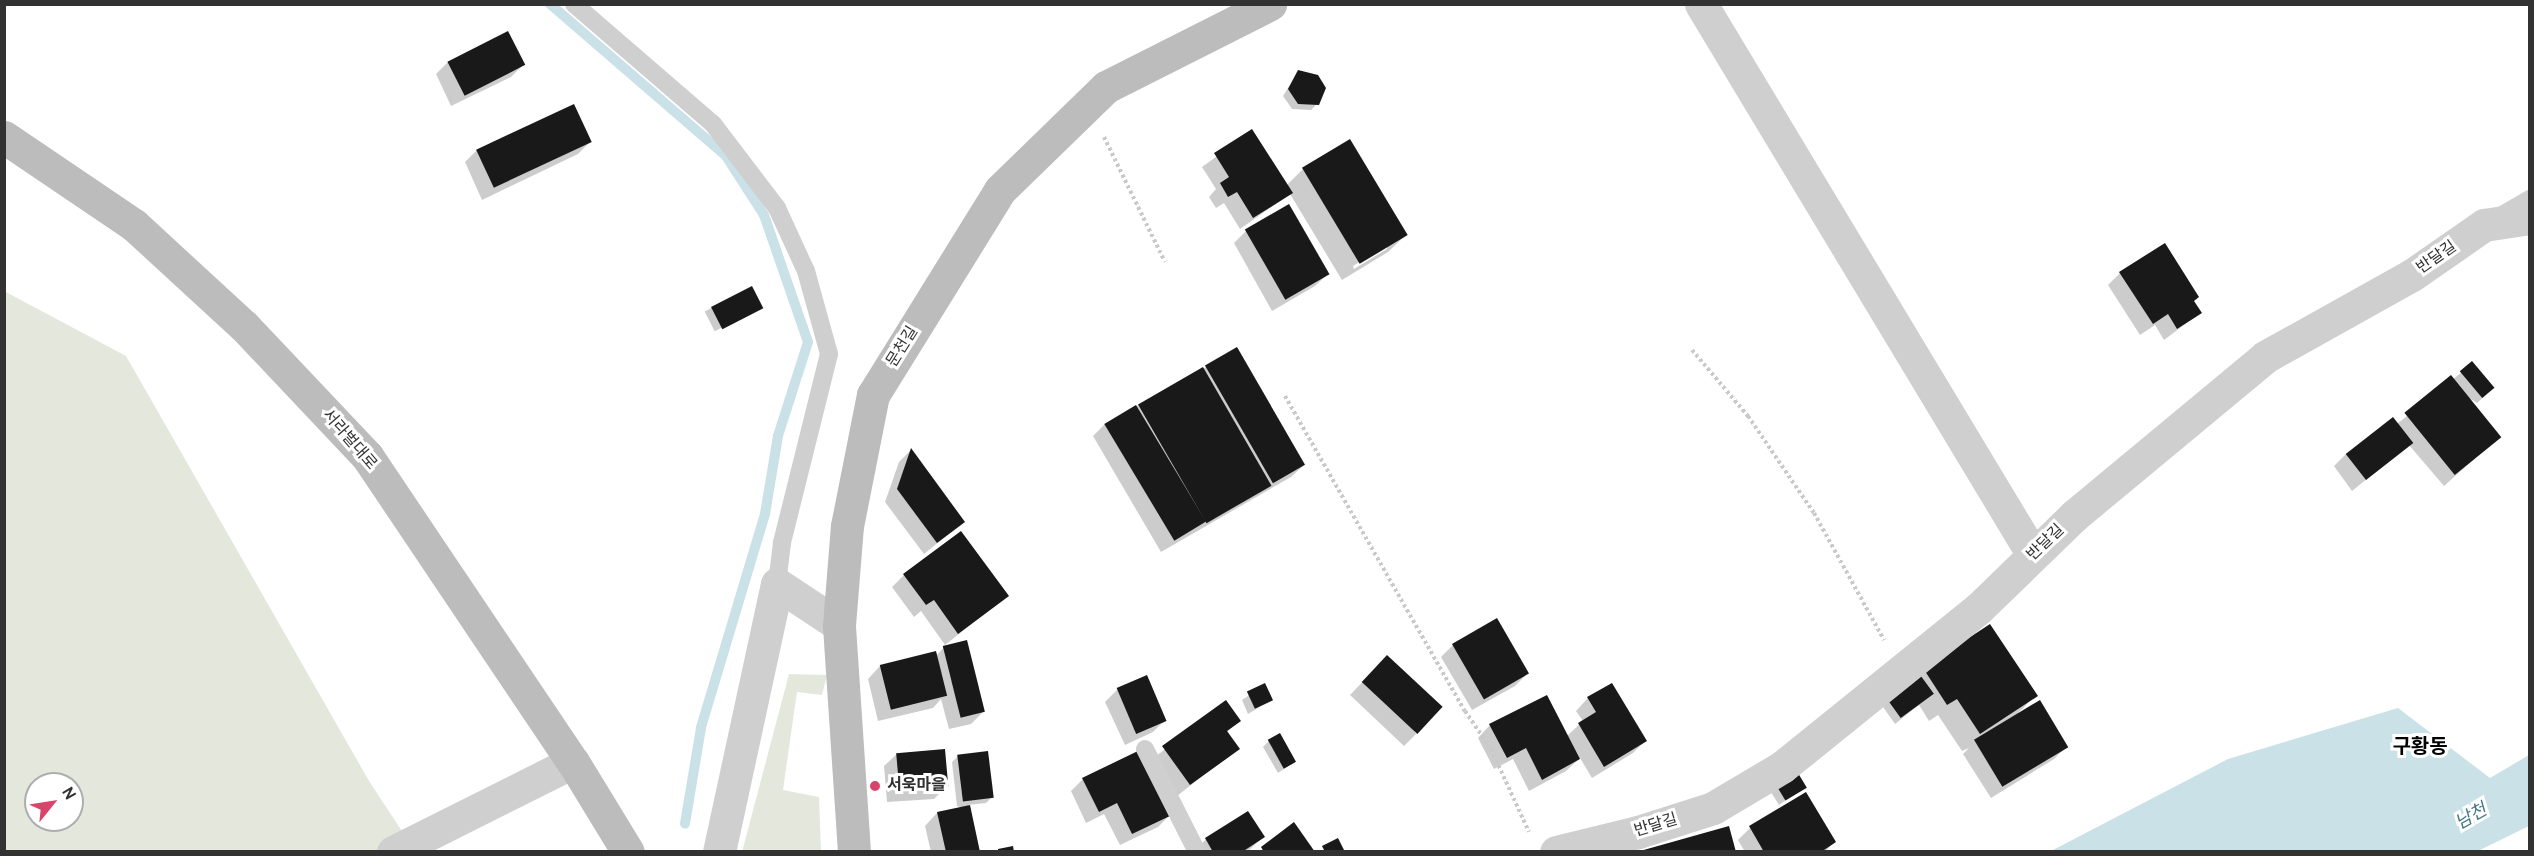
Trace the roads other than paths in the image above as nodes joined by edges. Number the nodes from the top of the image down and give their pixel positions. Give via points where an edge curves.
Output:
1 (574, 4) edge
2 (1270, 4) edge
3 (1701, 4) edge
4 (4, 138) edge
5 (2529, 199) edge
6 (2529, 218) edge
7 (2484, 225) junction
8 (2033, 555) junction
9 (777, 584) junction
10 (839, 625) junction
11 (1145, 749) dead end
12 (573, 762) junction
13 (1544, 846) edge
14 (393, 852) edge
15 (628, 852) edge
16 (719, 852) edge
17 (854, 852) edge
18 (1197, 852) edge

1 - 9 lane via 713,124 777,208 806,272 829,354 782,543
2 - 10 street, 문천길 via 1106,87 1000,190 873,395 846,526
3 - 8 street
4 - 12 street, 서라벌대로 via 134,225 244,326 367,456
5 - 7 lane
6 - 7 street, 반달길
7 - 8 street, 반달길 via 2412,275 2265,357 2075,514
8 - 13 street, 반달길 via 1979,608 1782,768 1713,808 1638,832
9 - 10 street
9 - 16 street
10 - 17 street, 문천길
11 - 18 lane
12 - 14 street
12 - 15 street, 서라벌대로

